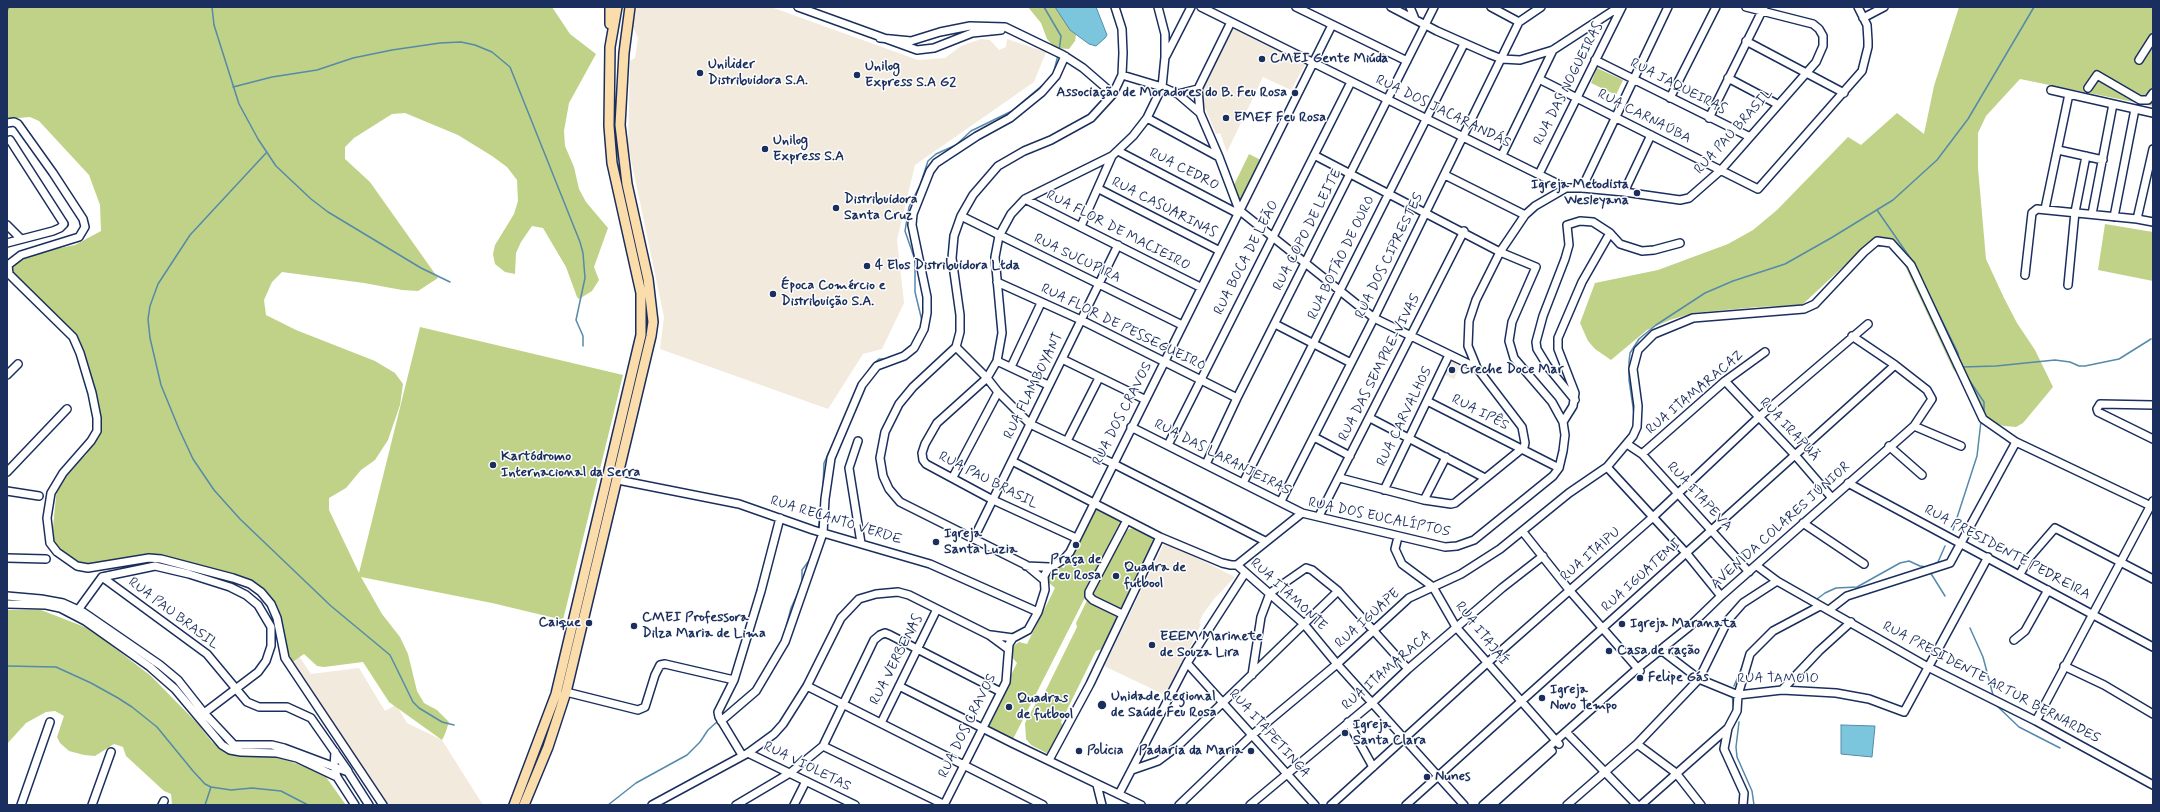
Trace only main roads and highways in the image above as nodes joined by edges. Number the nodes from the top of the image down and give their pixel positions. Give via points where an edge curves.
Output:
1 (610, 7) edge
2 (617, 7) edge
3 (630, 7) edge
4 (610, 47) junction
5 (514, 805) edge
6 (524, 805) edge

1 - 4 main road
2 - 4 main road
3 - 6 main road via 624,53 620,125 625,169 648,279 653,322 618,480 566,692 548,747
4 - 5 main road via 609,126 612,163 636,262 641,293 641,335 556,694

